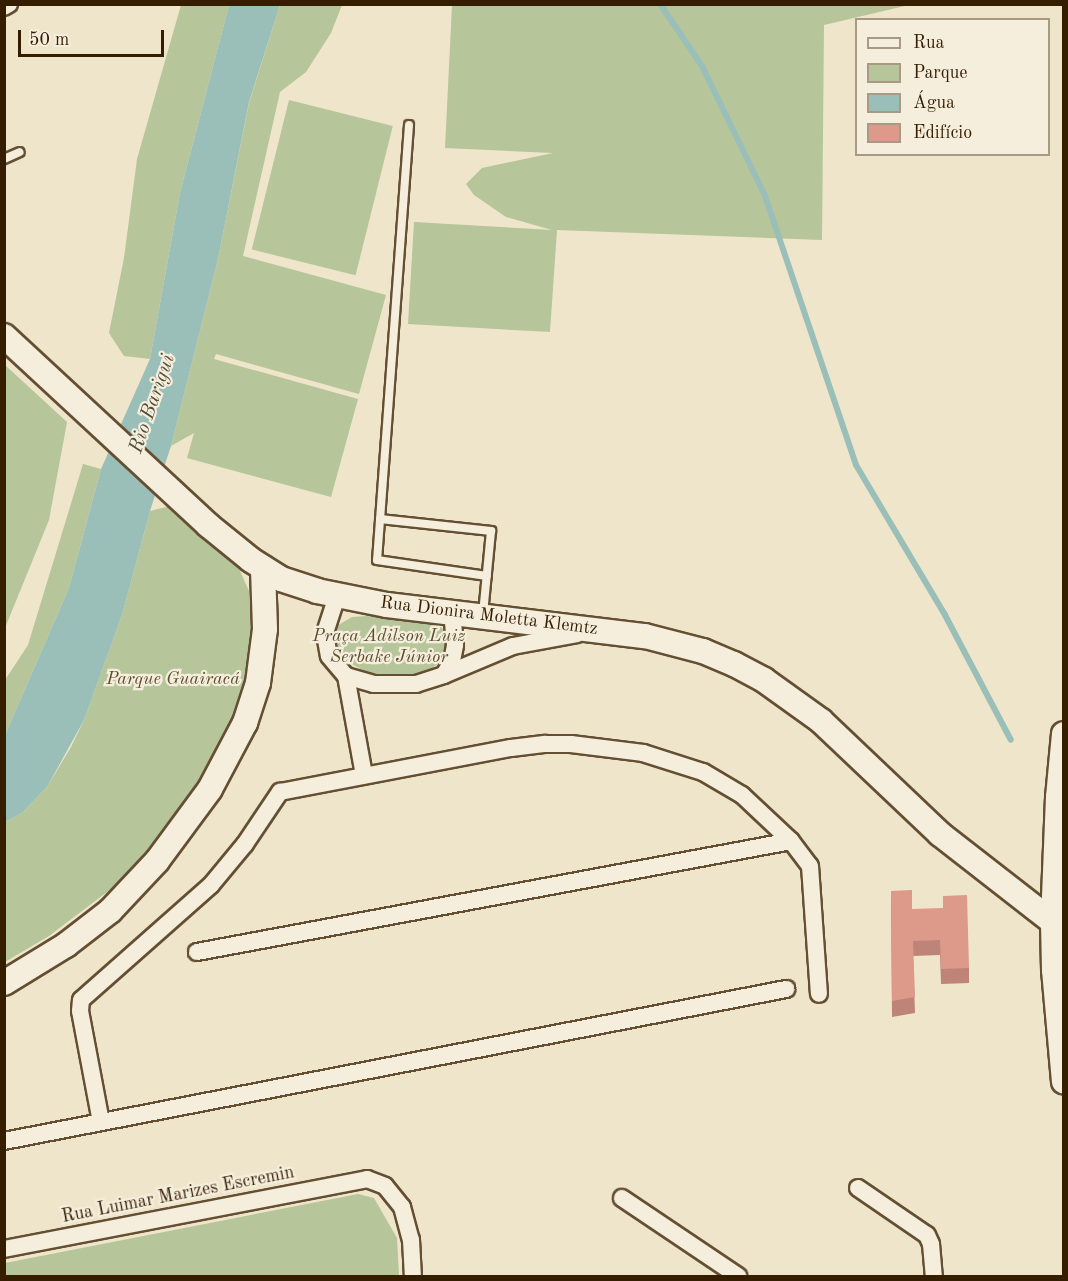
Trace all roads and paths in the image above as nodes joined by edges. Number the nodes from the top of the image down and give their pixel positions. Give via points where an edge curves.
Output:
1 (9, 4) edge
2 (4, 7) edge
3 (410, 125) dead end
4 (20, 152) dead end
5 (4, 159) edge
6 (4, 336) edge
7 (380, 519) junction
8 (263, 568) junction
9 (487, 576) junction
10 (337, 596) junction
11 (452, 613) junction
12 (483, 616) junction
13 (608, 630) junction
14 (444, 675) junction
15 (346, 676) junction
16 (1064, 734) edge
17 (364, 775) junction
18 (791, 841) junction
19 (1058, 926) edge
20 (197, 952) dead end
21 (4, 983) edge
22 (786, 989) dead end
23 (819, 994) dead end
24 (1064, 1082) edge
25 (101, 1122) junction
26 (4, 1141) edge
27 (858, 1188) dead end
28 (622, 1198) dead end
29 (4, 1249) edge
30 (413, 1276) edge
31 (738, 1276) edge
32 (934, 1276) edge

1 - 2 street
3 - 7 lane
4 - 5 lane
6 - 8 main road, Rua Dionira Moletta Klemtz via 181,501
7 - 9 lane via 377,560
7 - 9 lane via 491,531
8 - 10 main road, Rua Dionira Moletta Klemtz via 298,586
8 - 21 main road via 265,629 258,682 245,723 210,789 157,861 118,903 66,945
9 - 12 lane
10 - 11 main road, Rua Dionira Moletta Klemtz
10 - 15 street via 326,644 333,662
11 - 12 main road, Rua Dionira Moletta Klemtz
11 - 14 street via 455,645
12 - 13 main road, Rua Dionira Moletta Klemtz
13 - 14 street via 513,646
13 - 19 main road, Rua Dionira Moletta Klemtz via 703,651 764,680 821,722 940,834
14 - 15 street via 398,685 357,681
15 - 17 street
16 - 19 main road via 1058,797
17 - 18 street via 537,744 621,750 672,761 723,782 758,808
17 - 25 street via 280,792 211,885 81,1000
18 - 20 street
18 - 23 street via 810,866
19 - 24 main road via 1054,970
22 - 25 street
25 - 26 street
27 - 32 street via 927,1234
28 - 31 street
29 - 30 street, Rua Luimar Marizes Escremin via 359,1179 385,1186 402,1207 411,1240

